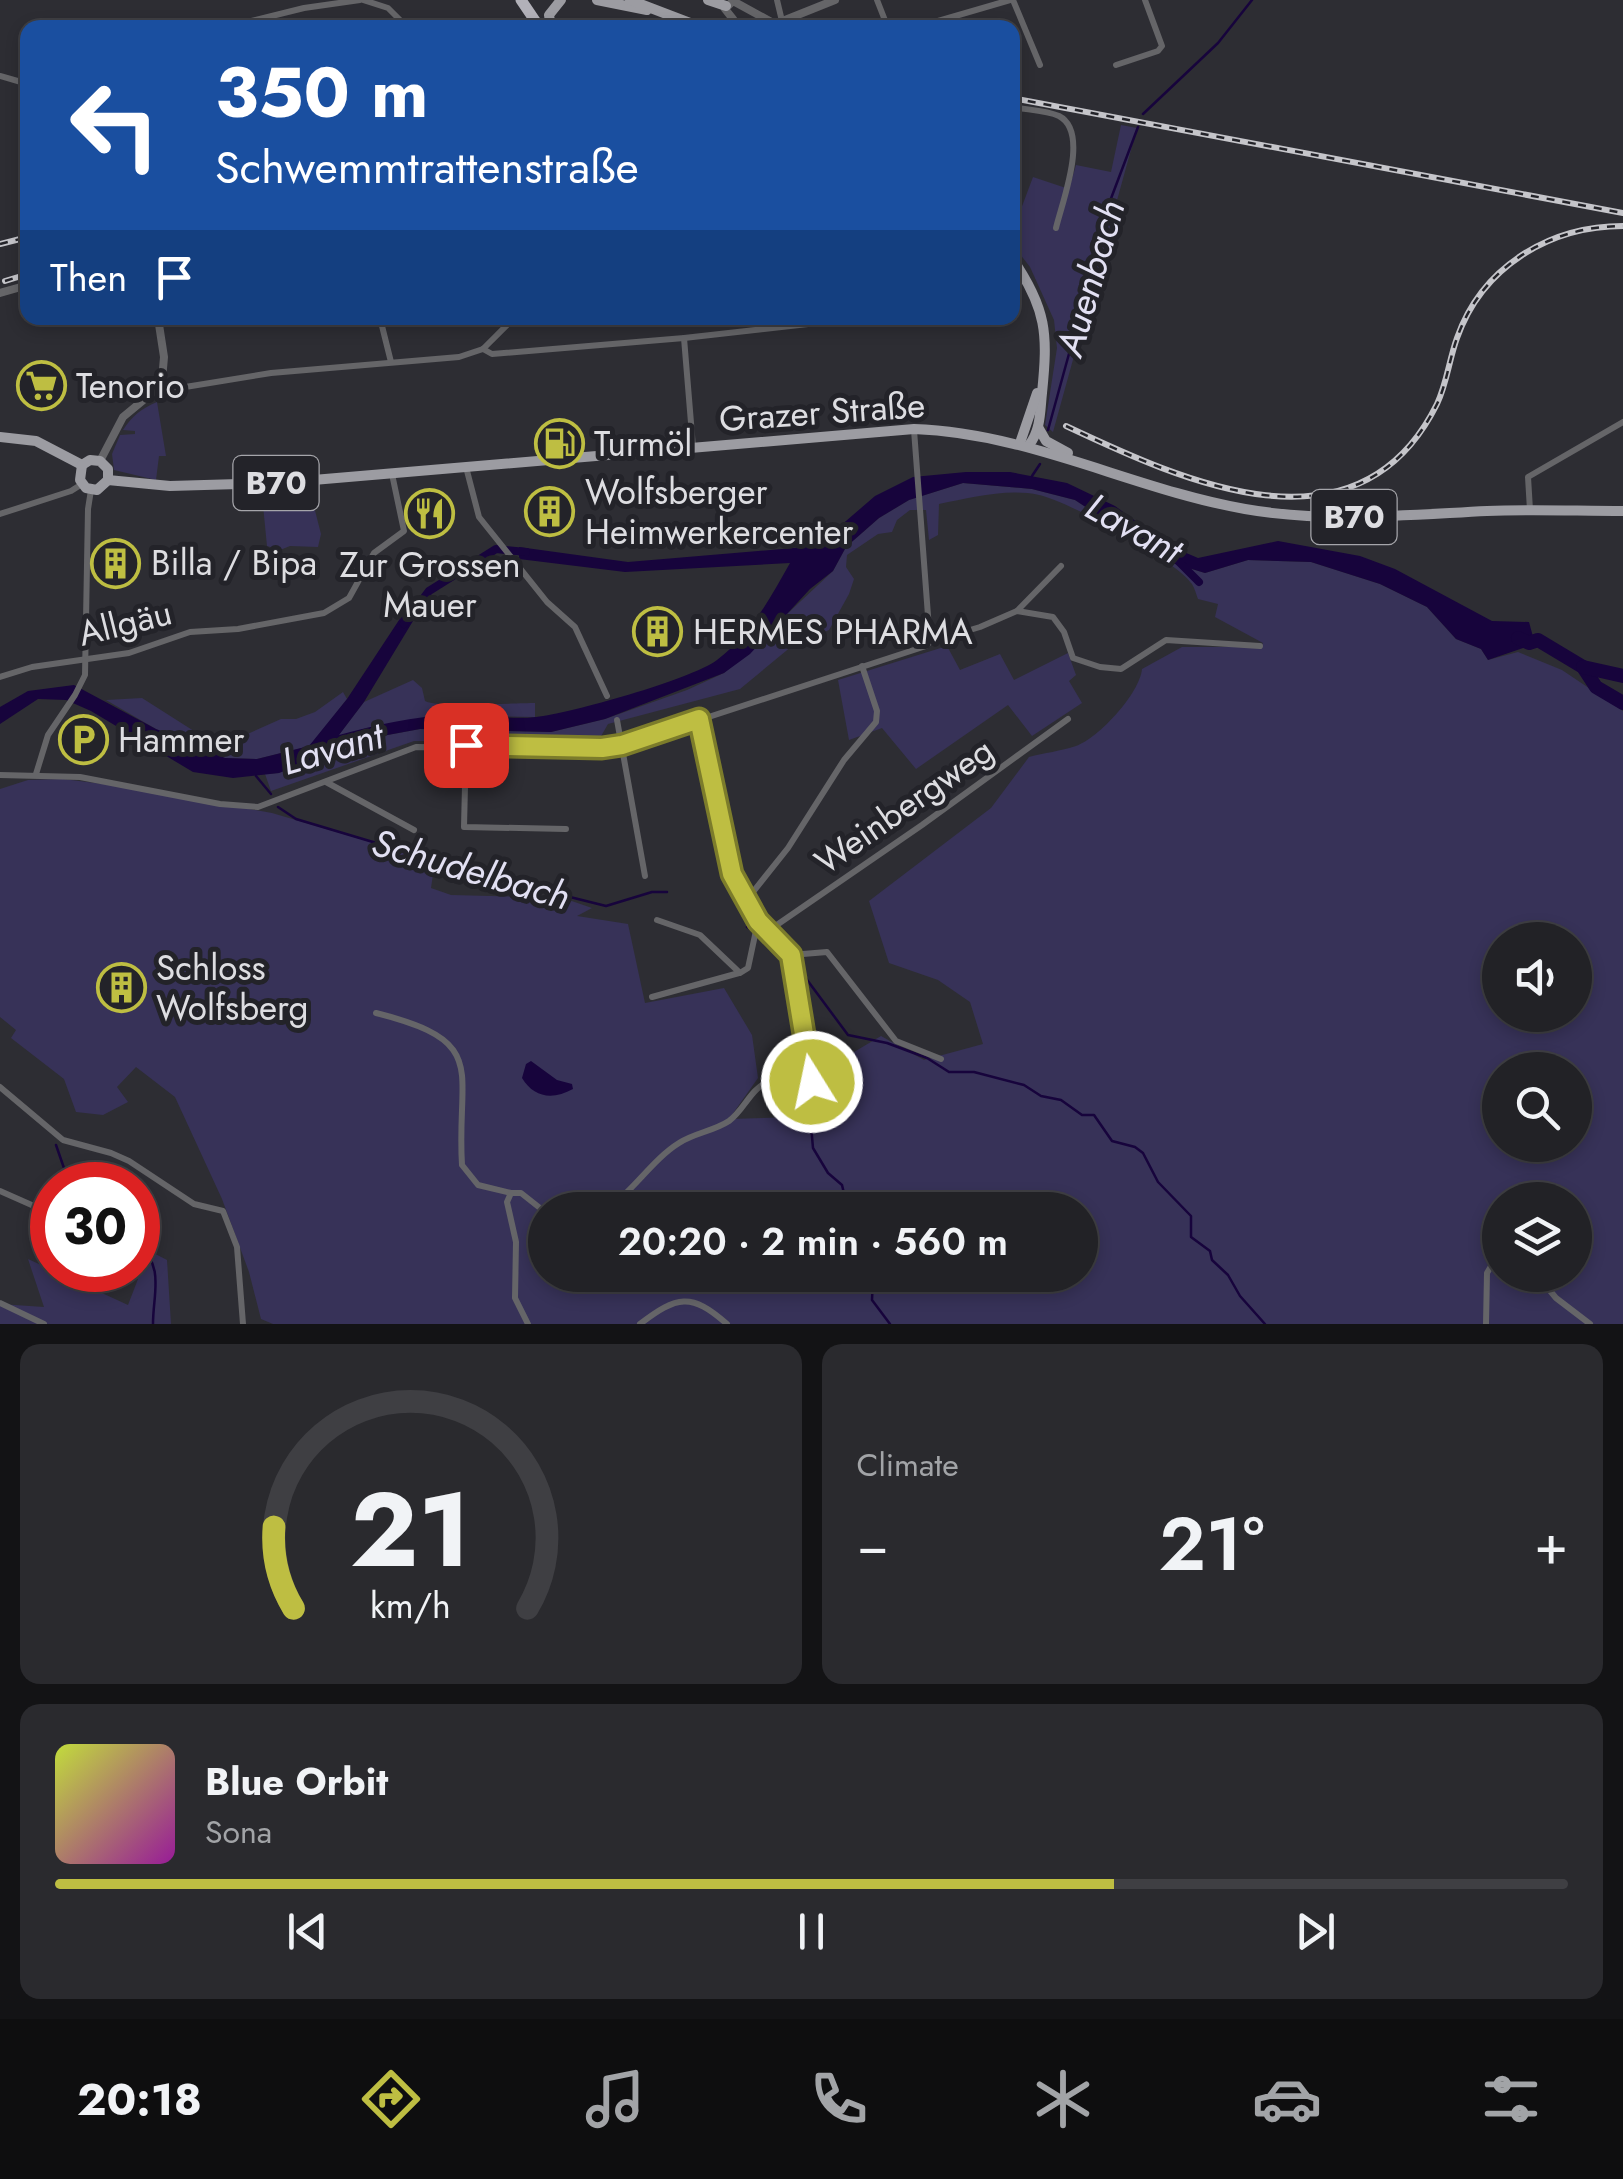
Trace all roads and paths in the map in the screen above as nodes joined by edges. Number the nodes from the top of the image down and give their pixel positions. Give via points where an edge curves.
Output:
1 (362, 0) edge
2 (598, 0) edge
3 (630, 0) edge
4 (710, 0) edge
5 (835, 0) edge
6 (1011, 0) edge
7 (1146, 0) edge
8 (730, 2) edge
9 (652, 10) junction
10 (744, 10) junction
11 (255, 20) edge
12 (400, 20) edge
13 (681, 20) edge
14 (736, 20) edge
15 (767, 20) edge
16 (787, 20) edge
17 (942, 20) edge
18 (1040, 64) dead end
19 (1116, 65) dead end
20 (1020, 109) edge
21 (1056, 228) dead end
22 (1020, 272) edge
23 (159, 325) edge
24 (382, 325) edge
25 (507, 325) edge
26 (767, 325) edge
27 (684, 338) junction
28 (484, 349) junction
29 (391, 362) junction
30 (1044, 373) junction
31 (158, 386) junction
32 (1623, 422) edge
33 (1038, 427) junction
34 (914, 429) junction
35 (0, 437) edge
36 (1024, 444) junction
37 (692, 450) junction
38 (100, 461) junction
39 (1086, 464) junction
40 (82, 465) junction
41 (466, 467) junction
42 (392, 474) junction
43 (108, 480) junction
44 (87, 487) junction
45 (1530, 510) junction
46 (1623, 511) edge
47 (0, 514) edge
48 (1061, 566) dead end
49 (1017, 611) junction
50 (930, 642) junction
51 (1260, 646) dead end
52 (87, 660) junction
53 (862, 666) junction
54 (0, 676) edge
55 (608, 696) dead end
56 (699, 719) junction
57 (1068, 719) dead end
58 (617, 720) dead end
59 (466, 745) junction
60 (622, 745) junction
61 (36, 774) junction
62 (4, 775) edge
63 (325, 782) junction
64 (566, 829) dead end
65 (414, 830) dead end
66 (645, 876) dead end
67 (745, 902) junction
68 (658, 920) dead end
69 (758, 921) junction
70 (768, 931) junction
71 (791, 955) junction
72 (740, 973) junction
73 (652, 997) dead end
74 (376, 1013) dead end
75 (941, 1059) dead end
76 (0, 1088) edge
77 (0, 1191) edge
78 (625, 1192) edge
79 (511, 1194) junction
80 (528, 1199) edge
81 (30, 1204) edge
82 (1487, 1292) edge
83 (1551, 1292) edge
84 (0, 1304) edge
85 (44, 1324) edge
86 (243, 1324) edge
87 (528, 1324) edge
88 (640, 1324) edge
89 (726, 1324) edge
90 (1486, 1324) edge
91 (1590, 1324) edge

1 - 11 street
1 - 12 street via 388,8
2 - 9 main road
3 - 9 main road
4 - 8 main road
5 - 16 street
6 - 17 street
6 - 18 street
7 - 19 street via 1162,46
8 - 10 street
9 - 13 main road
10 - 14 street
10 - 15 street
20 - 21 street via 1054,114 1069,127 1075,153
22 - 30 main road via 1039,305
23 - 31 street via 164,357
24 - 29 street
25 - 28 street
26 - 27 street
27 - 28 street via 492,354
27 - 37 street
28 - 29 street
29 - 31 street via 173,390
30 - 33 main road
30 - 36 main road
31 - 38 street via 123,417
32 - 45 street via 1528,477
33 - 36 main road
33 - 39 main road via 1046,441
34 - 36 main road, Grazer Straße / B70
34 - 37 main road, Grazer Straße / B70
34 - 50 street
35 - 40 main road via 36,442
36 - 39 main road, Grazer Straße / B70
37 - 41 main road, Grazer Straße / B70
38 - 40 main road
38 - 43 main road
39 - 45 main road, Grazer Straße / B70 via 1217,504 1271,513 1380,517
40 - 44 main road via 79,475
41 - 42 main road, Grazer Straße / B70
41 - 55 street via 479,517 575,627
42 - 43 main road, Grazer Straße / B70 via 218,486
42 - 52 street, Allgäu via 404,531 380,547 349,598 324,613 190,632
43 - 44 main road via 102,488
44 - 47 street
44 - 52 street
45 - 46 main road, B70
48 - 49 street
49 - 50 street
49 - 51 street via 1053,617 1073,658 1100,667 1122,670 1166,640
50 - 53 street
52 - 54 street, Allgäu
52 - 61 street
53 - 56 street
53 - 67 street via 876,722
56 - 60 street
56 - 67 street via 732,874
57 - 70 street, Weinbergweg
58 - 60 street
59 - 60 street
59 - 63 street via 416,747
59 - 64 street via 464,828
60 - 66 street
61 - 62 street
61 - 63 street via 244,807
63 - 65 street
67 - 69 street
68 - 72 street via 700,935
69 - 70 street
69 - 72 street via 748,968
70 - 71 street
71 - 75 street via 827,952 896,1041
71 - 78 street via 812,1082 763,1084 730,1120 683,1140
72 - 73 street
74 - 79 street via 420,1024 448,1041 464,1076 462,1165 478,1184
76 - 86 street via 64,1140 111,1153 199,1207 223,1211 237,1247
77 - 81 street
79 - 80 street
79 - 87 street via 516,1298
82 - 90 street
83 - 91 street
84 - 85 street
88 - 89 street via 685,1299 705,1304

